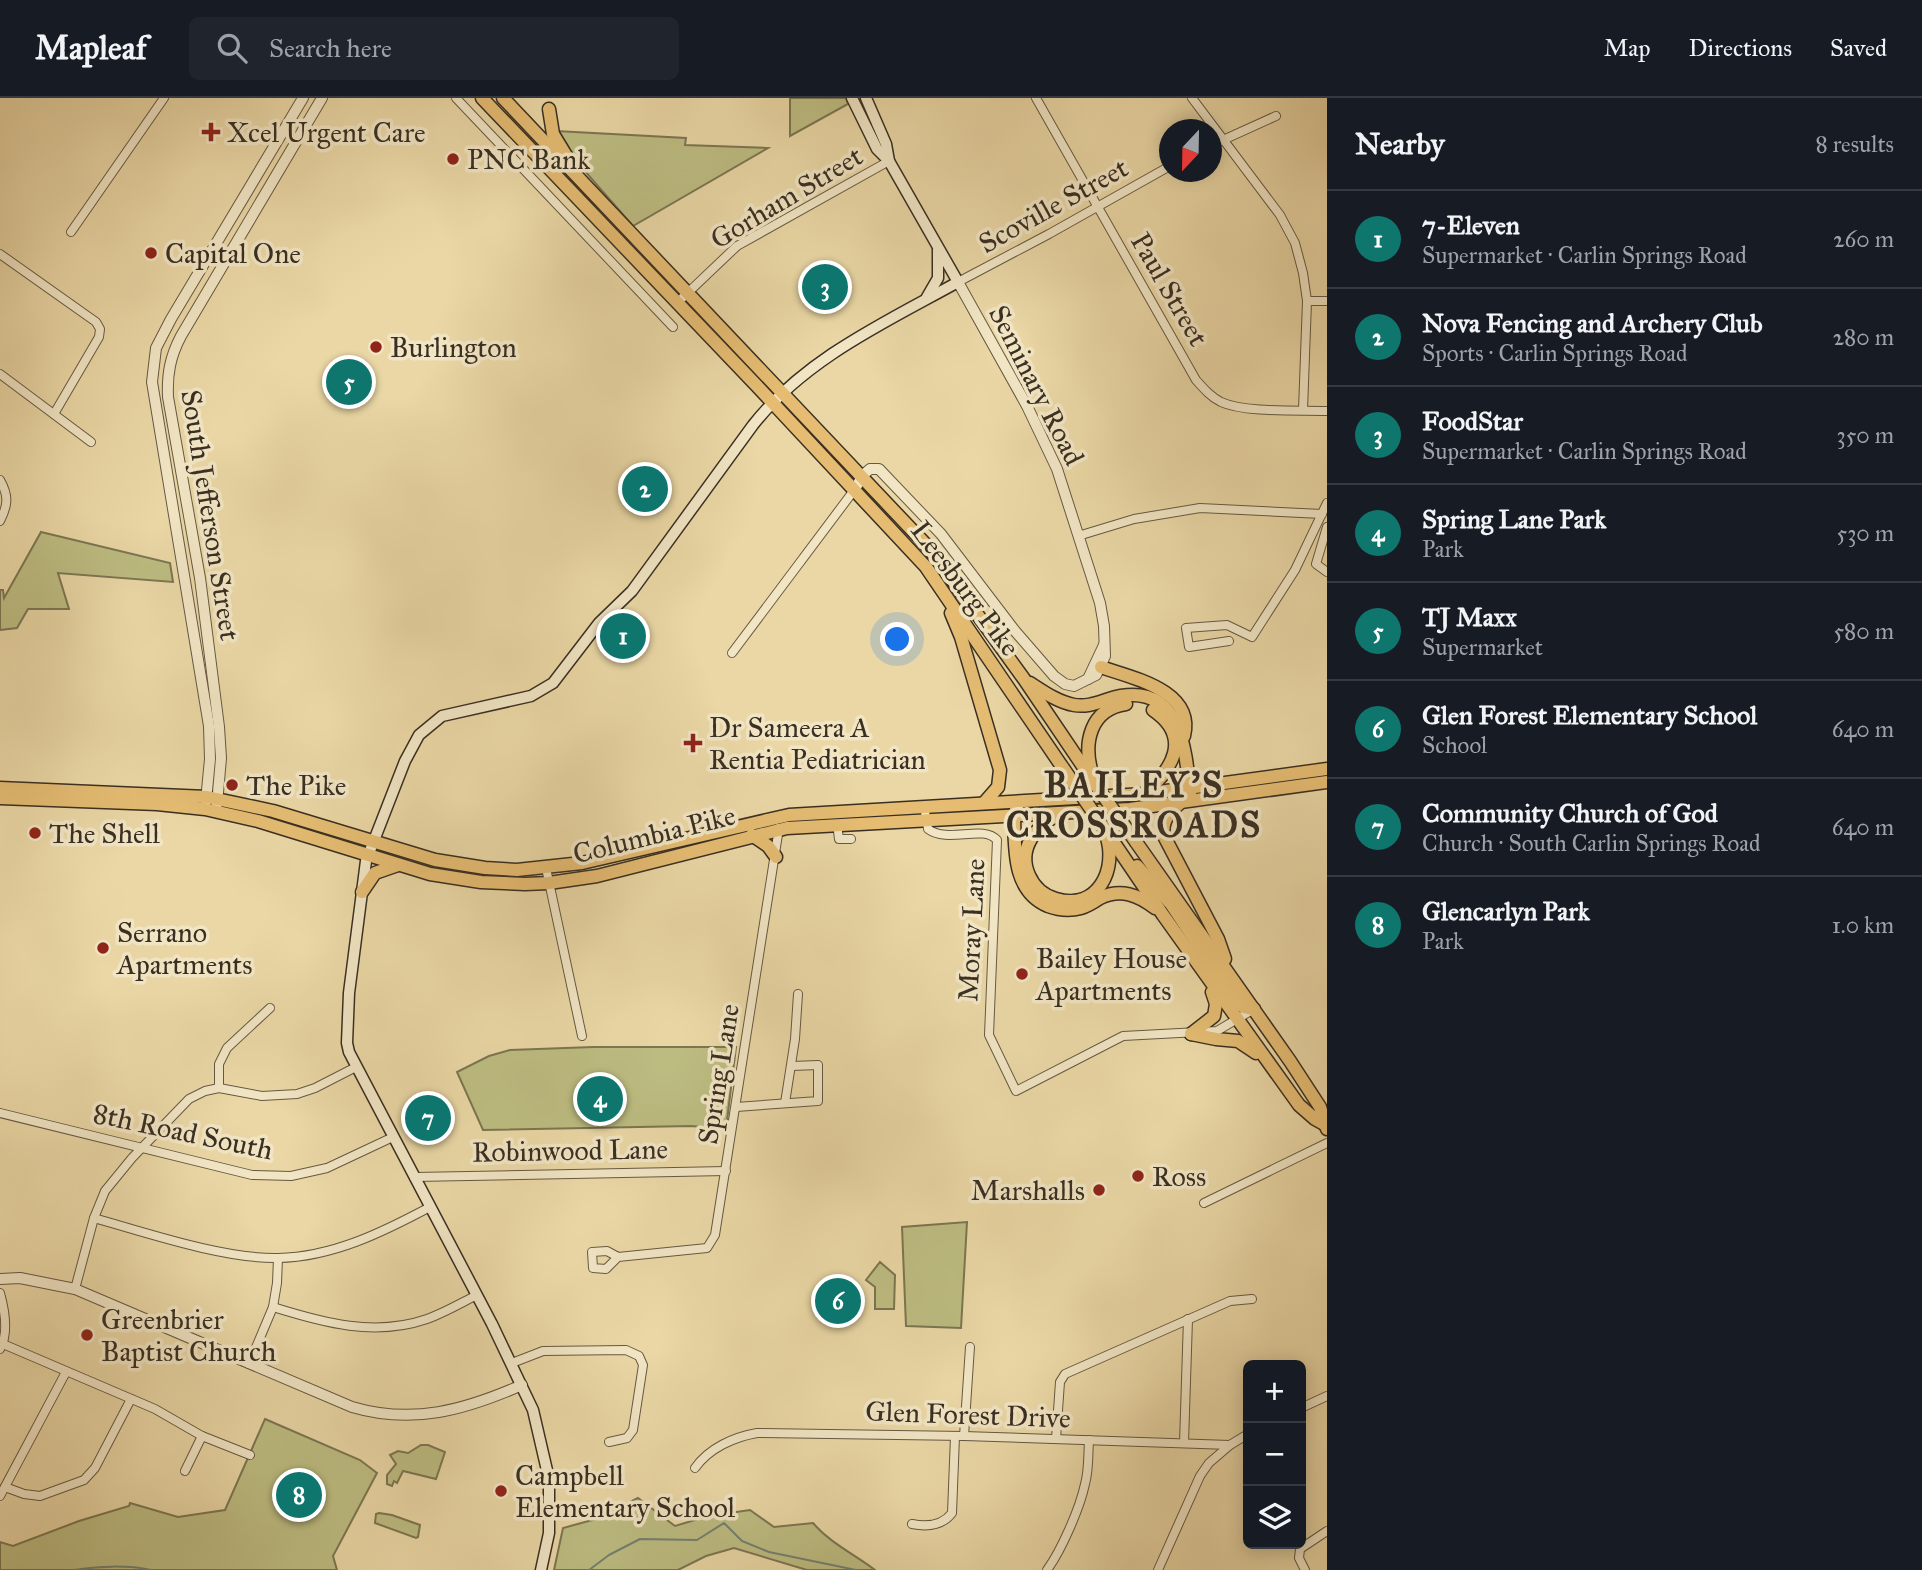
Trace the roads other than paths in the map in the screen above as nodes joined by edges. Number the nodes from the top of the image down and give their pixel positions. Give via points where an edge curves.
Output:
1 (164, 98) edge
2 (303, 98) edge
3 (322, 98) edge
4 (456, 98) edge
5 (482, 98) edge
6 (503, 98) edge
7 (852, 98) edge
8 (866, 98) edge
9 (1036, 98) edge
10 (1192, 98) edge
11 (550, 108) dead end
12 (1276, 116) dead end
13 (1223, 139) junction
14 (889, 161) junction
15 (1159, 172) edge
16 (582, 181) junction
17 (1098, 207) junction
18 (71, 232) dead end
19 (938, 247) junction
20 (0, 254) edge
21 (958, 282) junction
22 (689, 292) junction
23 (924, 300) junction
24 (1307, 301) junction
25 (1327, 301) edge
26 (677, 303) junction
27 (673, 327) dead end
28 (0, 374) edge
29 (784, 393) junction
30 (774, 403) junction
31 (1303, 410) junction
32 (1327, 411) edge
33 (54, 414) junction
34 (91, 442) dead end
35 (863, 475) junction
36 (0, 480) edge
37 (855, 489) junction
38 (1327, 503) edge
39 (1322, 514) junction
40 (0, 521) edge
41 (1327, 527) edge
42 (1078, 536) junction
43 (926, 567) junction
44 (1327, 572) edge
45 (1229, 641) dead end
46 (1104, 645) junction
47 (732, 653) dead end
48 (1101, 667) junction
49 (1024, 679) junction
50 (1088, 679) junction
51 (1183, 743) junction
52 (1327, 769) edge
53 (1327, 782) edge
54 (1095, 784) junction
55 (0, 788) edge
56 (1144, 794) junction
57 (0, 798) edge
58 (1186, 798) junction
59 (1023, 802) junction
60 (984, 803) junction
61 (211, 804) junction
62 (924, 813) junction
63 (1061, 813) junction
64 (1014, 815) junction
65 (778, 823) junction
66 (837, 824) junction
67 (752, 835) junction
68 (851, 839) dead end
69 (1113, 844) junction
70 (370, 849) junction
71 (776, 857) junction
72 (398, 864) junction
73 (546, 868) junction
74 (549, 883) junction
75 (362, 892) junction
76 (1163, 915) junction
77 (1202, 969) junction
78 (1229, 972) junction
79 (798, 994) dead end
80 (270, 1008) dead end
81 (1254, 1009) junction
82 (1238, 1021) junction
83 (1191, 1034) junction
84 (582, 1036) dead end
85 (1267, 1060) junction
86 (792, 1066) junction
87 (356, 1067) junction
88 (219, 1088) junction
89 (785, 1103) junction
90 (736, 1107) junction
91 (0, 1112) edge
92 (1326, 1125) edge
93 (393, 1137) junction
94 (1327, 1143) edge
95 (141, 1148) junction
96 (726, 1171) junction
97 (414, 1177) junction
98 (1204, 1203) dead end
99 (430, 1207) junction
100 (94, 1218) junction
101 (618, 1257) dead end
102 (278, 1258) junction
103 (0, 1279) edge
104 (75, 1289) junction
105 (0, 1293) edge
106 (477, 1294) junction
107 (1252, 1299) dead end
108 (273, 1307) junction
109 (1188, 1319) junction
110 (2, 1346) edge
111 (970, 1347) dead end
112 (512, 1363) junction
113 (249, 1364) junction
114 (66, 1372) junction
115 (522, 1385) junction
116 (1327, 1396) edge
117 (131, 1399) junction
118 (1306, 1406) edge
119 (202, 1436) junction
120 (960, 1436) junction
121 (1243, 1437) edge
122 (1056, 1439) junction
123 (1088, 1440) junction
124 (609, 1442) dead end
125 (1185, 1443) junction
126 (1230, 1445) junction
127 (250, 1455) dead end
128 (695, 1468) dead end
129 (185, 1471) dead end
130 (5, 1487) junction
131 (0, 1496) edge
132 (912, 1524) dead end
133 (1327, 1531) edge
134 (541, 1570) edge
135 (1046, 1570) edge
136 (1158, 1570) edge
137 (1305, 1570) edge

1 - 18 street
2 - 61 street, South Jefferson Street via 171,319 156,348 152,371 209,726
3 - 61 street, South Jefferson Street via 181,336 167,378 219,727 221,758
4 - 27 street
5 - 26 main road, Leesburg Pike
6 - 16 main road, Leesburg Pike
7 - 14 main road, Seminary Road via 877,149
8 - 14 main road, Seminary Road
9 - 17 street, Paul Street
10 - 13 street
11 - 16 main road via 553,134
12 - 13 street
13 - 24 street via 1288,229 1300,258
14 - 19 main road, Seminary Road
14 - 22 street, Gorham Street via 737,246
15 - 17 street, Scoville Street
16 - 22 main road, Leesburg Pike
17 - 21 street, Scoville Street
17 - 31 street, Paul Street via 1205,390 1240,408
19 - 21 main road, Seminary Road
19 - 23 main road via 938,278
20 - 33 street via 100,329
21 - 23 main road
21 - 42 street, Seminary Road via 1052,454
22 - 26 street, Gorham Street
22 - 29 main road, Leesburg Pike
23 - 29 main road via 832,353
24 - 25 street
24 - 31 street
26 - 30 main road, Leesburg Pike
28 - 33 street
29 - 30 main road
29 - 35 main road, Leesburg Pike
30 - 37 main road, Leesburg Pike
30 - 70 main road via 632,591 599,623 553,684 531,696 442,716 425,727 412,745
31 - 32 street, Paul Street
33 - 34 street
35 - 37 street
35 - 49 main road, Leesburg Pike via 930,550
35 - 50 street via 873,467 879,469 909,499 1054,676 1069,685
36 - 40 street via 8,494
37 - 43 main road, Leesburg Pike
37 - 47 street
38 - 39 street
39 - 42 street via 1200,508 1134,519
39 - 45 street via 1295,570 1252,637 1227,625 1186,628 1189,647
41 - 44 street via 1316,564
42 - 46 street, Seminary Road via 1100,603
43 - 60 main road via 961,637 1000,770 998,787
43 - 69 main road, Leesburg Pike, bridge
46 - 48 street, Seminary Road
46 - 50 street, Seminary Road
48 - 50 street
48 - 51 main road via 1172,698 1186,722
49 - 51 main road via 1058,700 1076,705 1122,696 1152,700 1175,719
49 - 54 main road, Leesburg Pike
51 - 58 main road
52 - 58 main road, Columbia Pike
53 - 58 main road, Columbia Pike
54 - 56 main road via 1088,761 1091,728 1114,707 1139,705 1164,719 1175,750 1166,773
54 - 78 main road, Leesburg Pike, bridge
55 - 61 main road, Columbia Pike
56 - 58 main road, Columbia Pike
56 - 59 main road, Columbia Pike
57 - 61 main road, Columbia Pike
58 - 63 main road, Columbia Pike
58 - 78 main road via 1166,819 1164,836 1218,939
59 - 60 main road, Columbia Pike
59 - 64 main road
60 - 62 main road, Columbia Pike
61 - 70 main road, Columbia Pike via 290,831
61 - 70 main road, Columbia Pike via 283,814
62 - 64 main road, Columbia Pike
62 - 65 main road, Columbia Pike
62 - 66 main road, Columbia Pike
62 - 83 street, Moray Lane via 928,829 937,835 988,834 998,841 989,1035 1017,1091 1123,1036
63 - 64 main road, Columbia Pike
63 - 69 main road via 1037,830 1027,847 1030,877 1046,895 1071,901 1095,891 1108,873
64 - 76 main road via 1020,875 1028,891 1041,902 1057,909 1075,909 1110,894 1128,893
65 - 66 main road, Columbia Pike
65 - 67 main road, Columbia Pike
65 - 71 street, Spring Lane
65 - 73 main road, Columbia Pike
66 - 68 street via 839,839
67 - 71 main road via 765,842
67 - 74 main road, Columbia Pike via 597,876
69 - 76 main road, Leesburg Pike
69 - 81 main road via 1171,904 1237,1003
70 - 72 main road, Columbia Pike
70 - 73 main road, Columbia Pike via 453,864
70 - 75 main road
71 - 90 street, Spring Lane
72 - 74 main road, Columbia Pike via 467,880
72 - 75 main road via 375,873
73 - 74 street
74 - 84 street
75 - 87 main road via 347,1013 347,1043
76 - 77 main road, Leesburg Pike
77 - 82 main road, Leesburg Pike
77 - 83 main road via 1216,1011 1213,1019
78 - 81 main road, Leesburg Pike
79 - 86 street
80 - 88 street via 227,1048 219,1064
81 - 82 street
81 - 92 main road, Leesburg Pike via 1320,1107
82 - 83 street via 1217,1031
82 - 85 main road, Leesburg Pike
83 - 85 main road via 1239,1041
85 - 92 main road, Leesburg Pike via 1306,1112
86 - 89 street
86 - 89 street via 818,1065 818,1101
87 - 88 street via 315,1088 288,1095 262,1096
87 - 93 main road
88 - 95 street via 189,1099
89 - 90 street
90 - 96 street, Spring Lane
91 - 95 street, 8th Road South
93 - 95 street, 8th Road South via 327,1168 291,1176 252,1175
93 - 97 main road
94 - 98 street
95 - 100 street via 105,1191
96 - 97 street, Robinwood Lane
96 - 101 street, Spring Lane via 715,1235 707,1248
97 - 99 main road
99 - 102 street via 363,1240
99 - 106 main road
100 - 102 street via 207,1248
100 - 104 street
102 - 108 street
103 - 104 street via 20,1278
104 - 113 street
105 - 110 street via 5,1323
106 - 108 street via 427,1319 385,1328 349,1327
106 - 112 main road
107 - 109 street via 1230,1301
108 - 113 street
109 - 122 street via 1060,1376
109 - 125 street
110 - 114 street
111 - 120 street
112 - 115 main road
112 - 124 street via 544,1351 626,1350 639,1356 643,1365 634,1430 627,1438
113 - 115 street via 352,1407 390,1416 440,1413
114 - 117 street
114 - 130 street
115 - 134 main road via 537,1423 549,1479 549,1533
116 - 118 street
117 - 119 street
117 - 130 street via 84,1480 40,1496
119 - 127 street
119 - 129 street
120 - 122 street, Glen Forest Drive
120 - 128 street, Glen Forest Drive via 757,1433 709,1453
120 - 132 street via 952,1513 938,1524
121 - 126 street
122 - 123 street, Glen Forest Drive
123 - 125 street, Glen Forest Drive
123 - 135 street via 1082,1496
125 - 126 street, Glen Forest Drive
126 - 136 street via 1200,1476
130 - 131 street
133 - 137 street via 1300,1549

